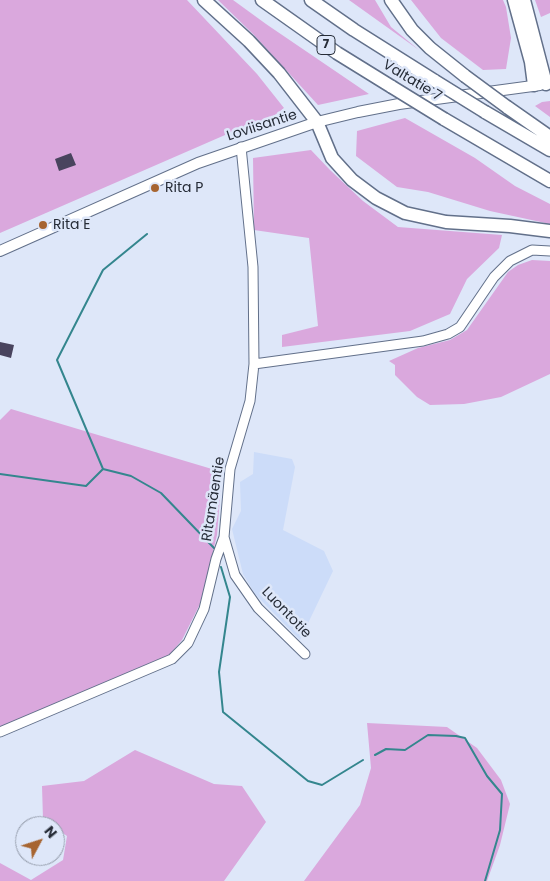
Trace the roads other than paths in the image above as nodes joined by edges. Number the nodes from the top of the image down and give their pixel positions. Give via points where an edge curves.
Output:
1 (204, 0) edge
2 (262, 0) edge
3 (311, 0) edge
4 (391, 0) edge
5 (514, 0) edge
6 (524, 0) edge
7 (544, 84) edge
8 (317, 122) junction
9 (550, 138) edge
10 (241, 147) junction
11 (550, 150) edge
12 (550, 181) edge
13 (550, 231) edge
14 (0, 251) edge
15 (550, 251) edge
16 (254, 364) junction
17 (224, 537) junction
18 (305, 654) dead end
19 (0, 732) edge

1 - 8 highway via 266,58
2 - 12 highway, Valtatie 7 / 7, bridge via 337,53
3 - 11 highway, Valtatie 7 / 7, bridge via 435,81
4 - 9 highway, bridge via 412,30 430,48
5 - 7 highway via 531,62
6 - 7 highway
7 - 8 main road, Loviisantie via 399,104
8 - 10 main road, Loviisantie
8 - 13 highway via 332,158 364,190 389,206 446,222
10 - 14 main road, Loviisantie via 198,162
10 - 16 street, Ritamäentie via 253,267
15 - 16 street via 532,250 510,260 494,277 460,327 448,334 423,341
16 - 17 street, Ritamäentie via 250,401 230,469
17 - 18 street, Luontotie via 235,575 258,608
17 - 19 street, Ritamäentie via 204,609 188,643 172,659

